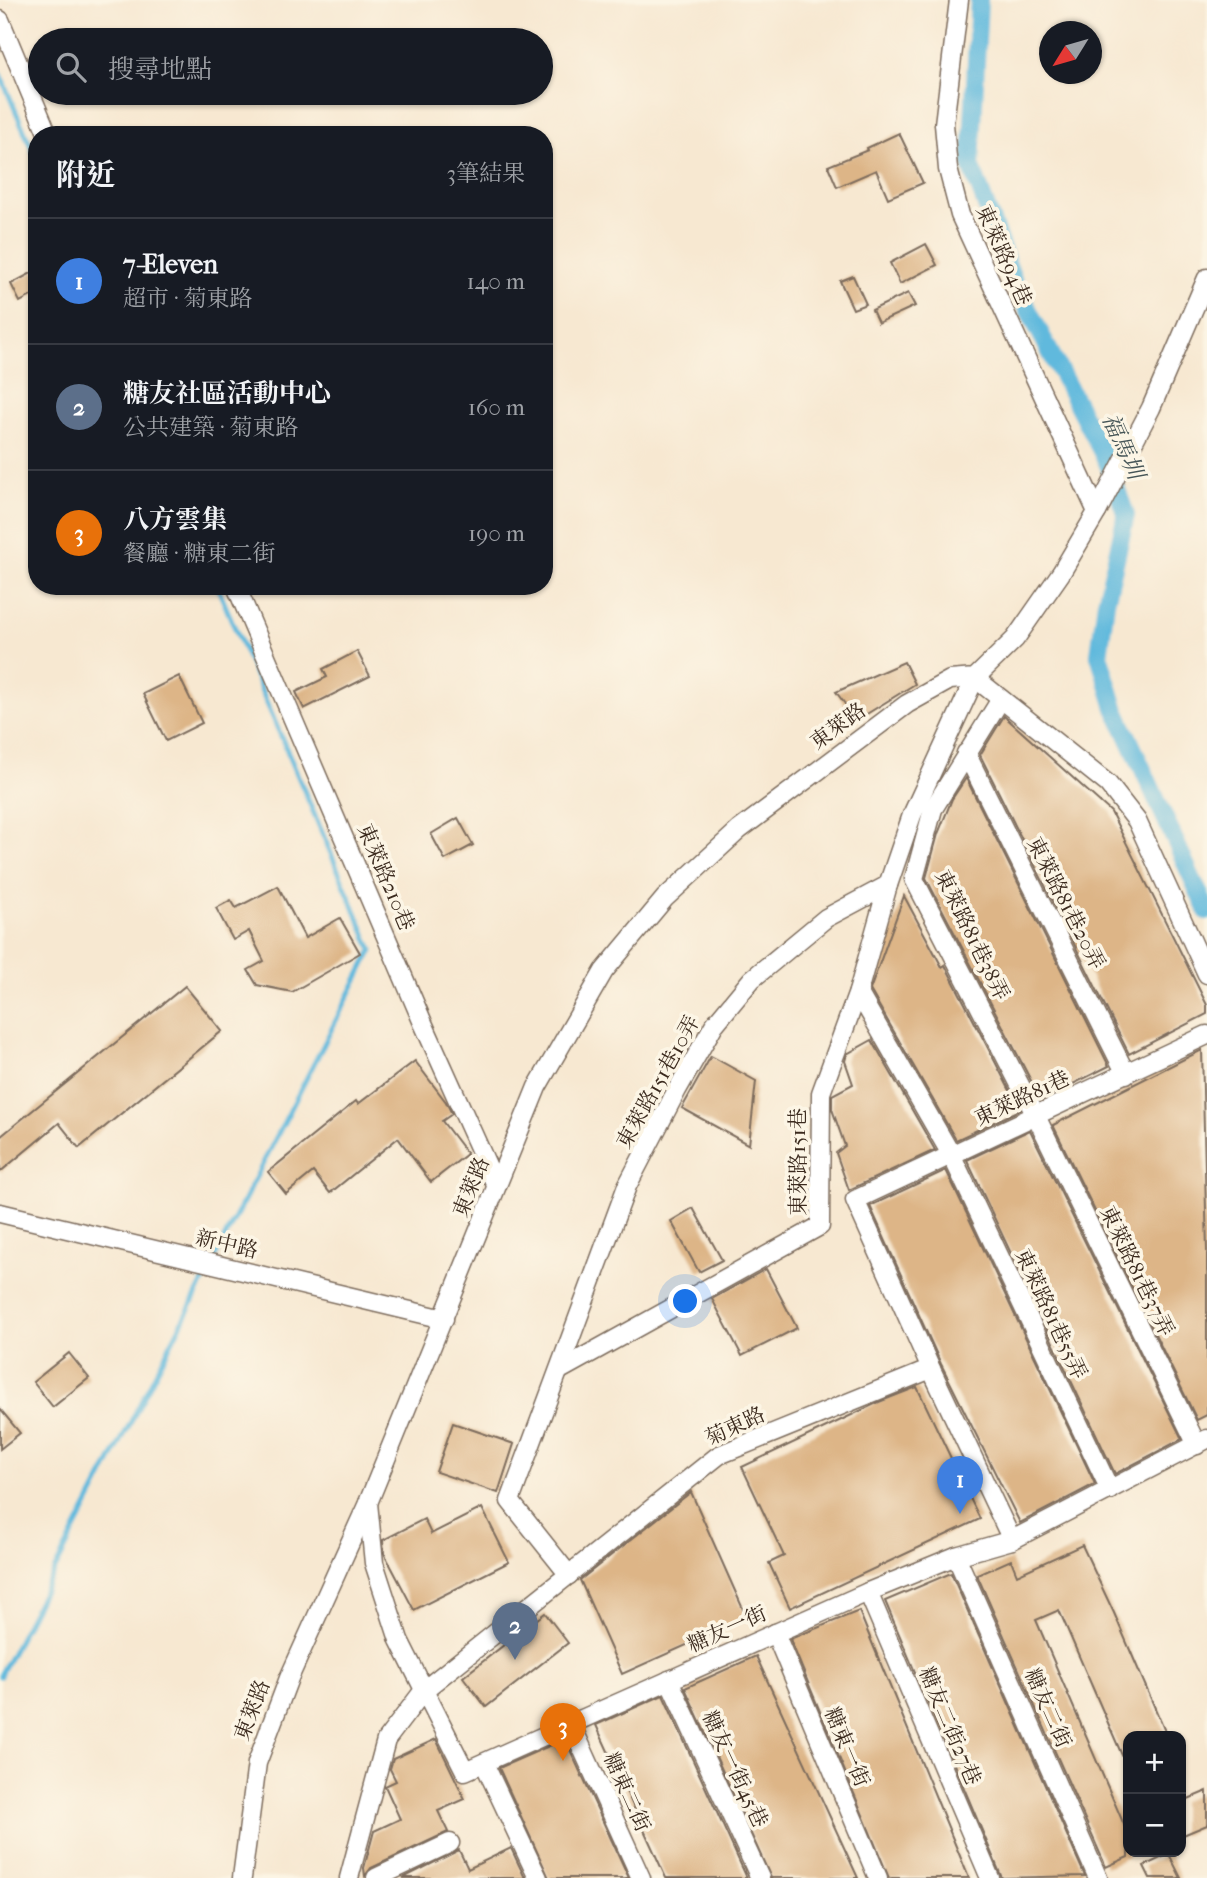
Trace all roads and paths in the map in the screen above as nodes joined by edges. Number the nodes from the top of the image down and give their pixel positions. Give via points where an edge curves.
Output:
1 (959, 0) edge
2 (0, 20) edge
3 (28, 87) edge
4 (35, 105) edge
5 (44, 126) edge
6 (1207, 278) edge
7 (1097, 512) junction
8 (240, 595) edge
9 (975, 678) junction
10 (1001, 699) junction
11 (966, 753) junction
12 (888, 884) junction
13 (1207, 974) edge
14 (858, 992) junction
15 (1207, 1035) edge
16 (1126, 1074) junction
17 (1036, 1116) junction
18 (952, 1157) junction
19 (496, 1185) junction
20 (0, 1213) edge
21 (444, 1319) junction
22 (930, 1369) junction
23 (560, 1370) junction
24 (1202, 1442) edge
25 (1110, 1490) junction
26 (368, 1503) junction
27 (1012, 1540) junction
28 (956, 1556) junction
29 (569, 1575) junction
30 (868, 1592) junction
31 (775, 1633) junction
32 (669, 1680) junction
33 (424, 1689) junction
34 (571, 1724) junction
35 (484, 1763) junction
36 (450, 1843) dead end
37 (242, 1878) edge
38 (349, 1878) edge
39 (376, 1878) edge
40 (538, 1878) edge
41 (641, 1878) edge
42 (760, 1878) edge
43 (878, 1878) edge
44 (990, 1878) edge
45 (1098, 1878) edge

1 - 7 street, 東萊路94巷 via 944,124 948,169 960,215
2 - 3 street
4 - 5 street
6 - 7 street via 1151,408
7 - 9 street via 1015,639
8 - 19 street, 東萊路210巷
9 - 10 street
9 - 12 street, 東萊路151巷 via 912,815
9 - 19 street, 東萊路 via 950,680 907,704 739,830 665,898 604,971 537,1087
10 - 11 street, 東萊路81巷38弄
10 - 13 street via 1108,785 1138,821
11 - 16 street, 東萊路81巷20弄
11 - 17 street, 東萊路81巷38弄 via 933,809 914,879
12 - 14 street, 東萊路151巷
12 - 23 street, 東萊路151巷10弄 via 827,918 752,979 714,1025 628,1186
14 - 18 street, 東萊路81巷55弄
14 - 23 street, 東萊路151巷 via 821,1093 820,1226
15 - 16 street, 東萊路81巷
16 - 17 street, 東萊路81巷
17 - 18 street, 東萊路81巷
17 - 24 street, 東萊路81巷37弄
18 - 22 street, 東萊路81巷 via 855,1200
18 - 25 street, 東萊路81巷55弄
19 - 21 street, 東萊路
20 - 21 street, 新中路
21 - 26 street, 東萊路
22 - 27 street
22 - 29 street, 菊東路 via 719,1455
23 - 29 street via 510,1501
24 - 25 street
25 - 27 street
26 - 33 street via 374,1563 400,1640
26 - 37 street, 東萊路 via 289,1678 257,1763
27 - 28 street, 糖友一街
28 - 30 street, 糖友一街
28 - 45 street, 糖友二街
29 - 33 street, 菊東路
30 - 31 street, 糖友一街
30 - 44 street, 糖友二街27巷
31 - 32 street, 糖友一街
31 - 43 street, 糖東一街
32 - 34 street, 糖友一街
32 - 42 street, 糖友一街45巷
33 - 35 street, 糖友一街 via 466,1771
33 - 38 street, 菊東路 via 386,1740
34 - 35 street, 糖友一街
34 - 41 street, 糖東二街
35 - 40 street
36 - 39 street

